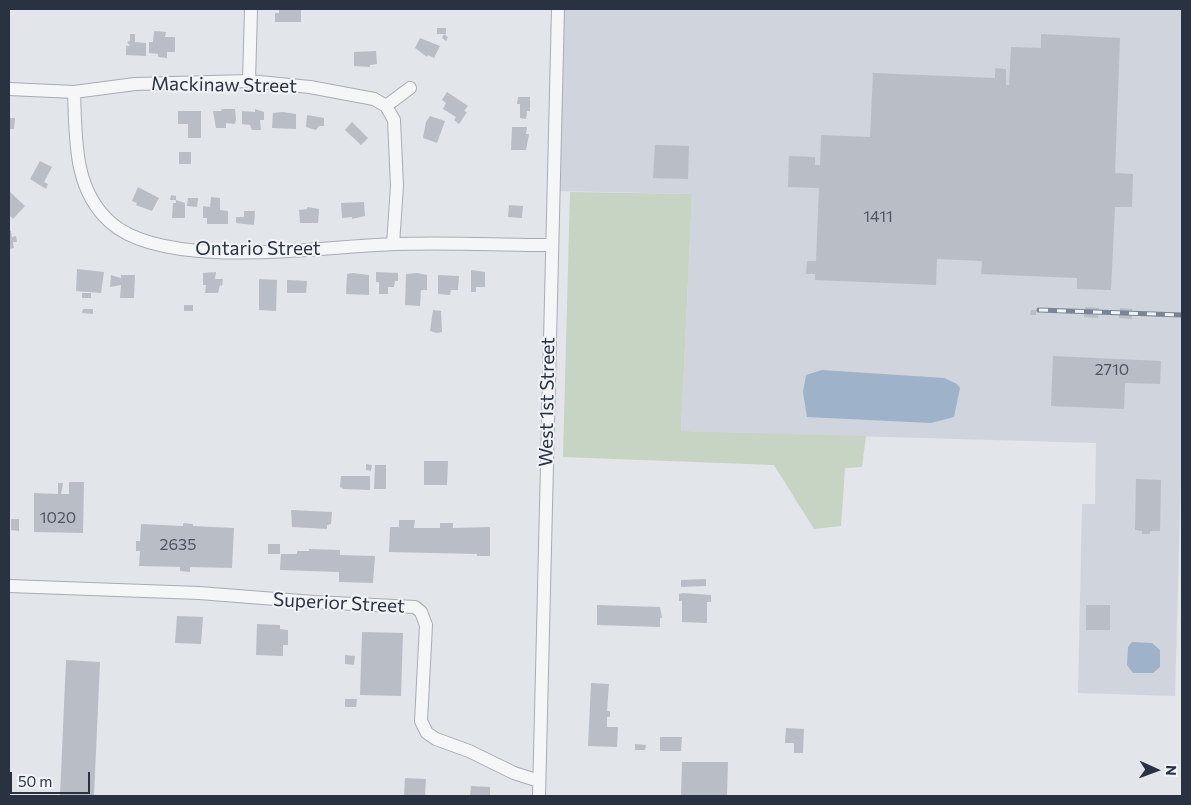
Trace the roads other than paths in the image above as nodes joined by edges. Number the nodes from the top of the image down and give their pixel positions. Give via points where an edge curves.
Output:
1 (251, 9) edge
2 (558, 9) edge
3 (249, 81) junction
4 (410, 88) dead end
5 (9, 89) edge
6 (74, 92) junction
7 (386, 106) junction
8 (393, 244) junction
9 (550, 245) junction
10 (9, 586) edge
11 (539, 780) junction
12 (539, 796) edge

1 - 3 street
2 - 9 street, West 1st Street
3 - 6 street, Mackinaw Street via 135,84
3 - 7 street, Mackinaw Street via 310,87 374,100
4 - 7 street
5 - 6 street, Mackinaw Street
6 - 8 street, Ontario Street via 77,154 87,191 110,222 122,232 168,247 236,252
7 - 8 street via 394,120 396,154
8 - 9 street, Ontario Street
9 - 11 street, West 1st Street
10 - 11 street, Superior Street via 199,592 415,607 421,612 426,626 422,728 436,739 470,751 514,774
11 - 12 street, West 1st Street

